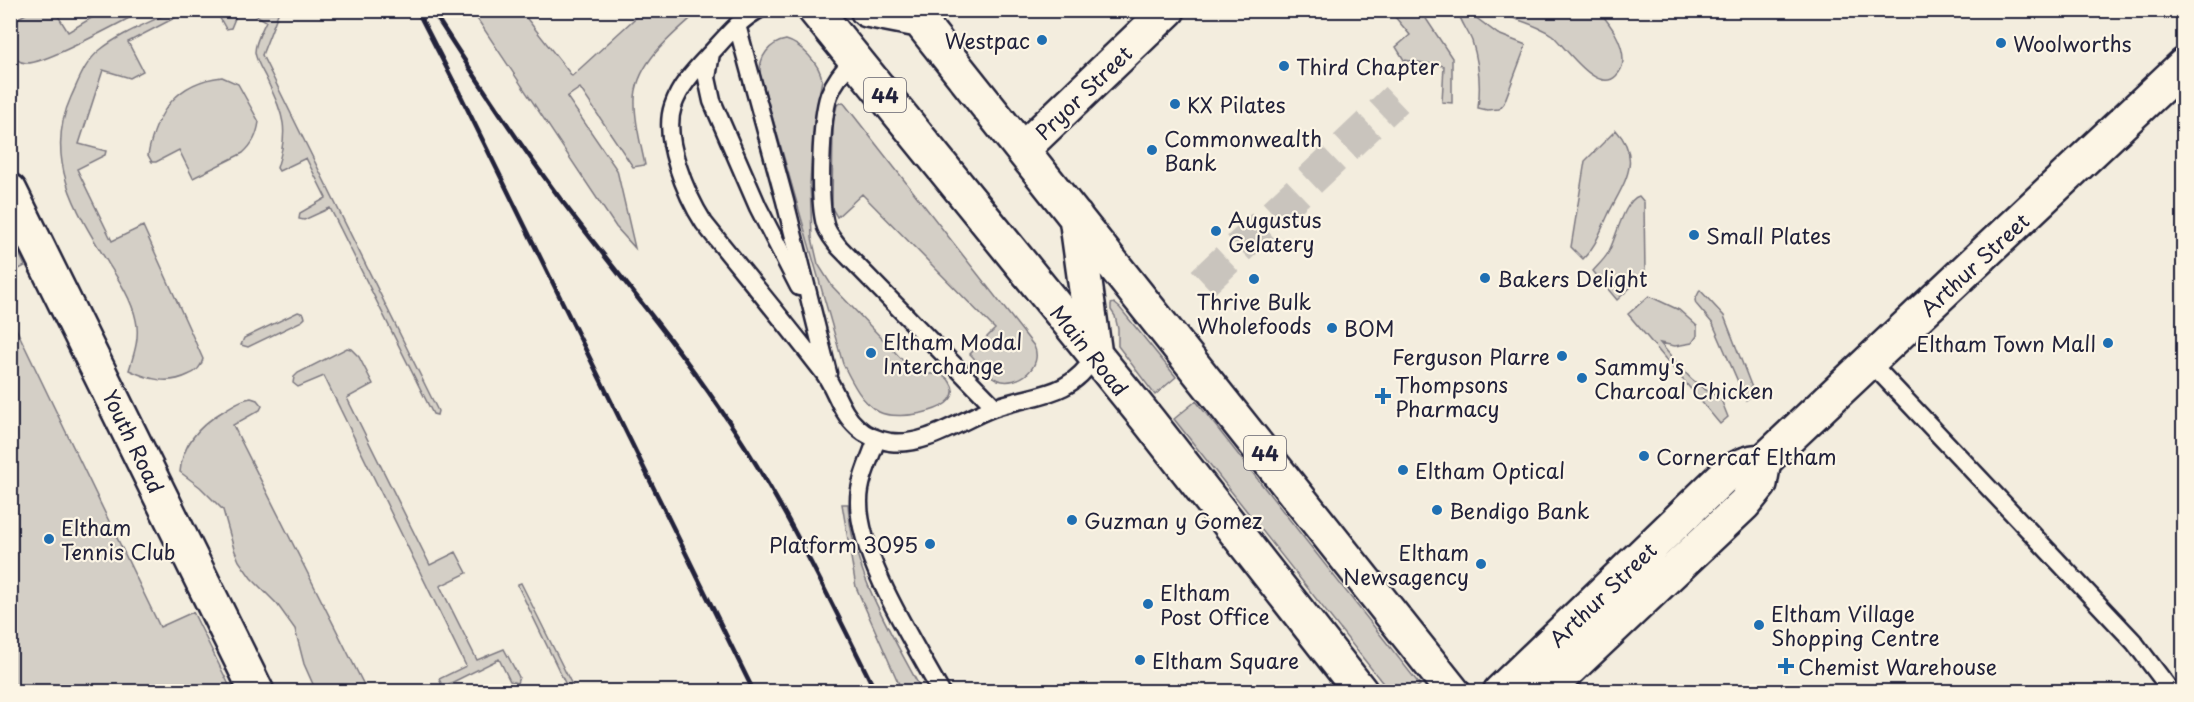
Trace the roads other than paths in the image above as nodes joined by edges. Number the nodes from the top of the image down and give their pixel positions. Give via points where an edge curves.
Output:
1 (758, 10) edge
2 (815, 10) edge
3 (867, 10) edge
4 (1168, 10) edge
5 (915, 15) edge
6 (737, 25) junction
7 (711, 53) junction
8 (855, 58) junction
9 (2184, 65) edge
10 (1023, 149) junction
11 (10, 191) edge
12 (1076, 217) junction
13 (812, 312) junction
14 (1095, 356) junction
15 (1870, 362) junction
16 (830, 382) junction
17 (995, 407) junction
18 (877, 439) junction
19 (1764, 461) junction
20 (258, 692) edge
21 (940, 692) edge
22 (1361, 692) edge
23 (1453, 692) edge
24 (1500, 692) edge
25 (1545, 692) edge
26 (2172, 692) edge

1 - 6 lane
2 - 8 street, Main Road / 44
3 - 5 street
4 - 10 street, Pryor Street
5 - 10 street, 44
6 - 7 lane
6 - 13 lane
7 - 13 lane via 707,78 712,101 758,207
7 - 16 lane via 684,84 671,113 673,146 689,193 704,223
8 - 14 street, Main Road / 44
8 - 17 lane via 836,81 823,125 822,192 828,232
9 - 15 street, Arthur Street
10 - 12 street, 44
11 - 20 street, Youth Road
12 - 14 street
12 - 23 street, 44
13 - 16 lane
14 - 17 lane via 1080,376 1065,387
14 - 22 street, Main Road / 44
15 - 19 street, Arthur Street
15 - 26 lane via 2134,642
16 - 18 lane via 851,421
17 - 18 lane via 921,439
18 - 21 lane via 860,491 859,512 865,538 879,577
19 - 24 street, Arthur Street via 1743,465 1722,478
19 - 25 street, Arthur Street via 1760,484 1744,504

